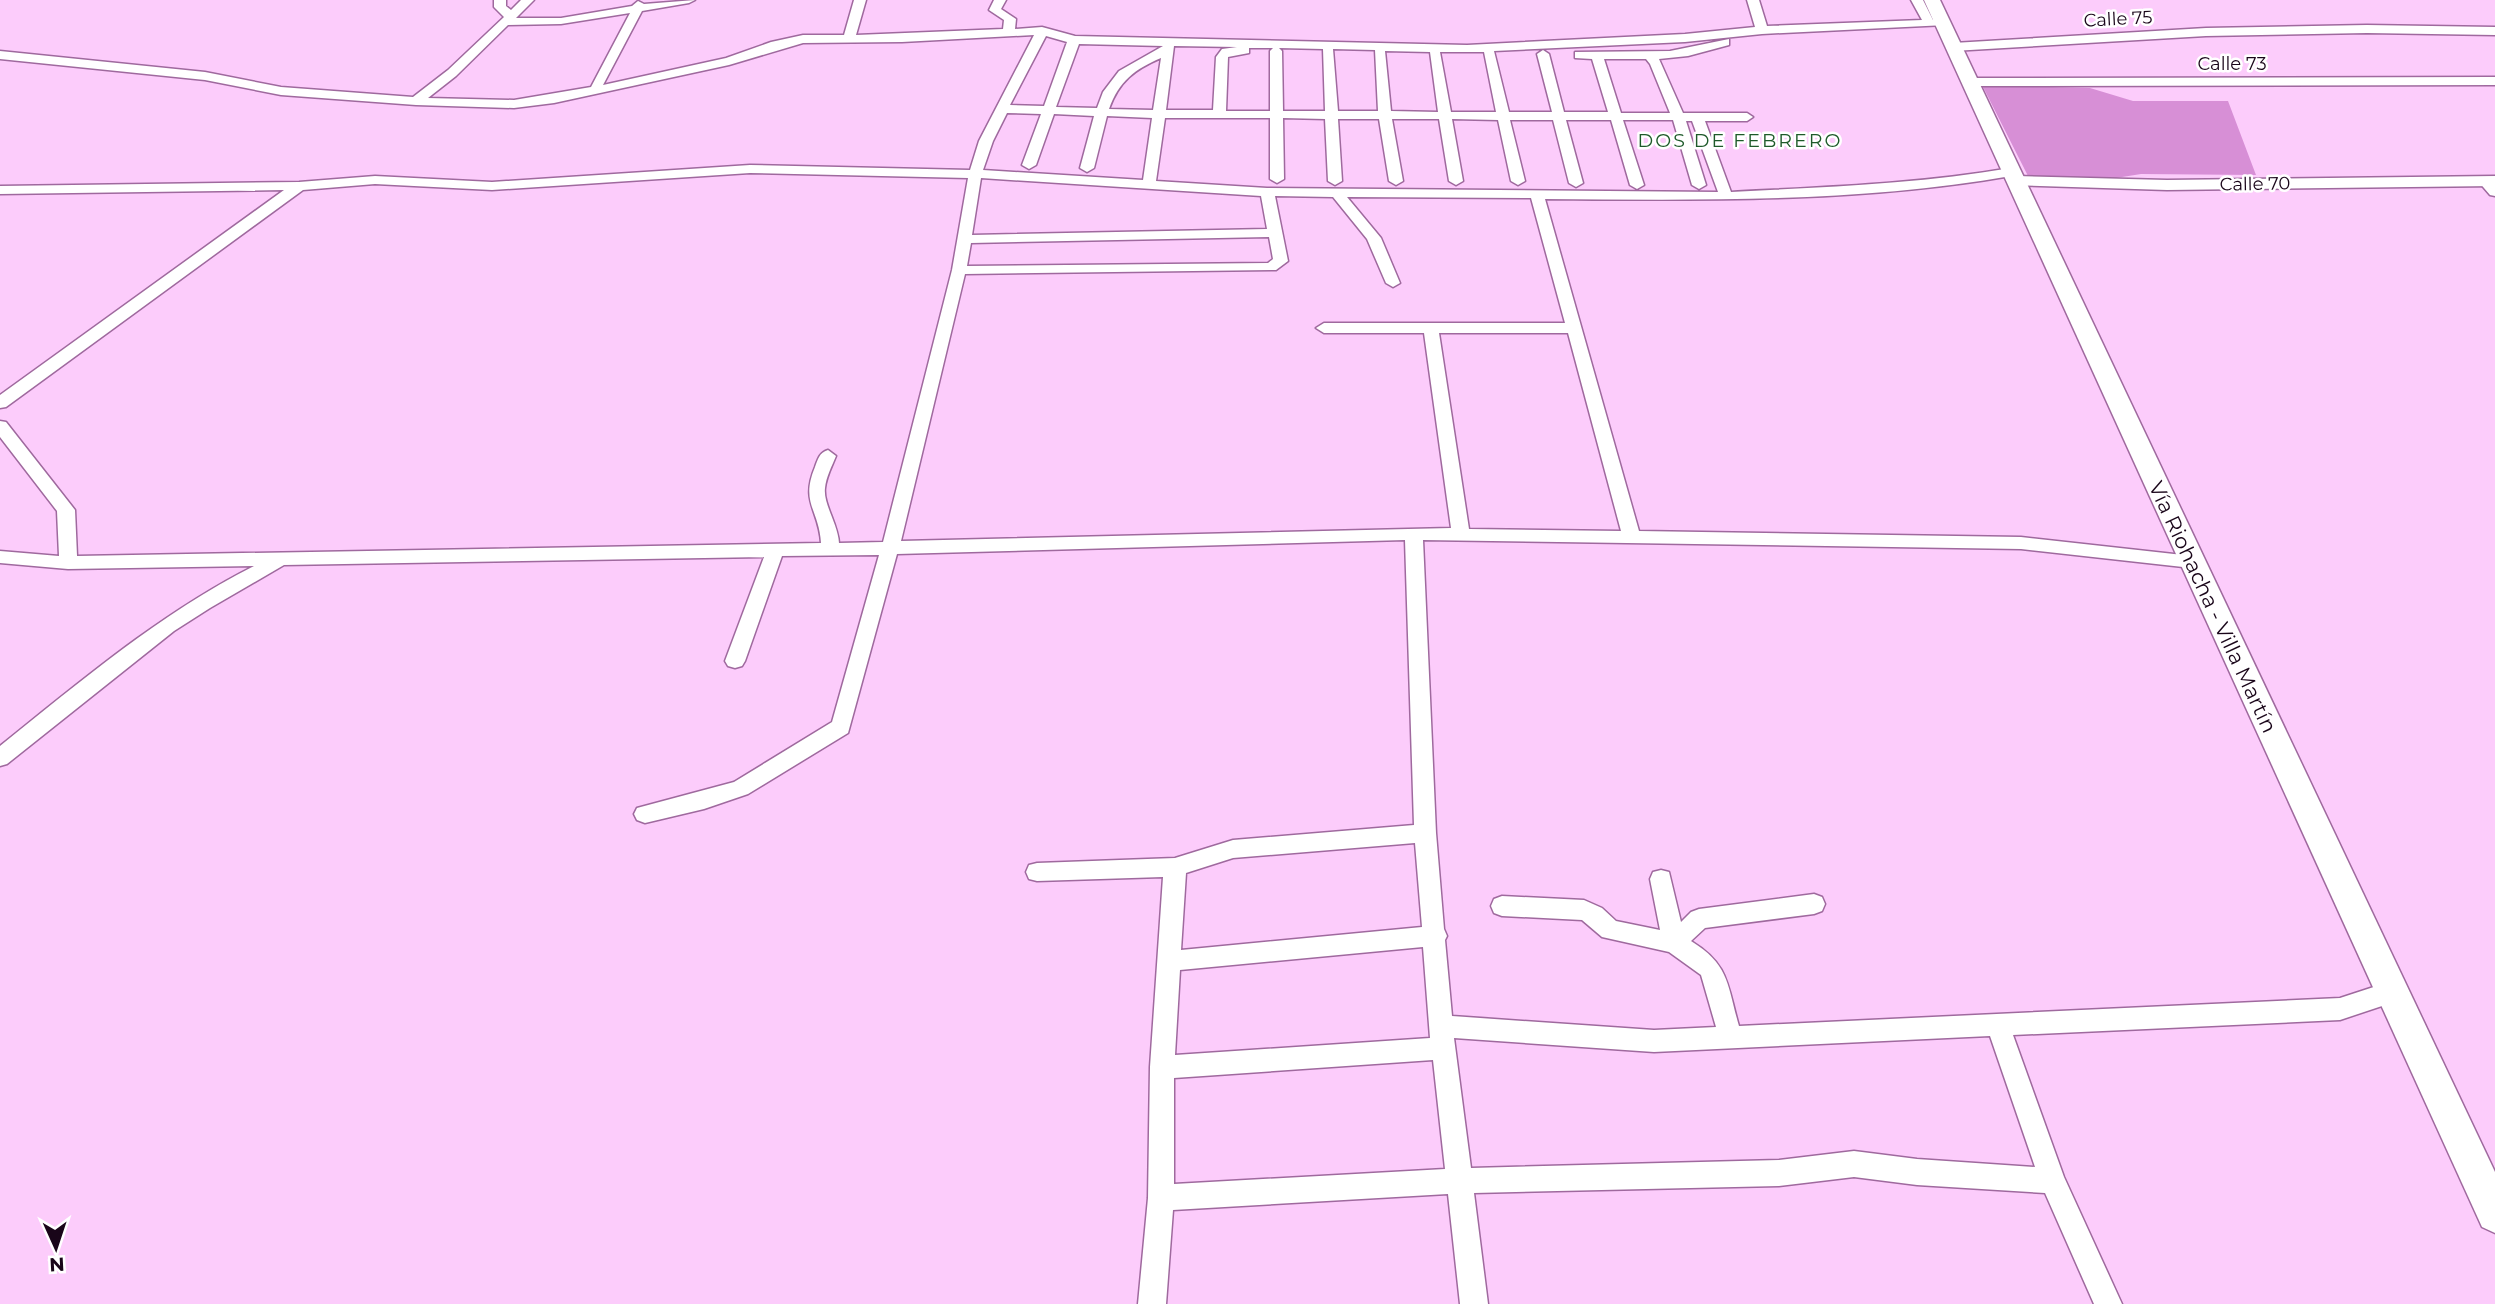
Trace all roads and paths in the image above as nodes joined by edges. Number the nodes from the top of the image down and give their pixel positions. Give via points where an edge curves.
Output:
1 (500, 0) edge
2 (528, 0) edge
3 (690, 0) edge
4 (860, 0) edge
5 (1000, 0) edge
6 (1752, 0) edge
7 (1917, 0) edge
8 (637, 5) edge
9 (507, 19) junction
10 (1939, 23) edge
11 (1010, 31) junction
12 (1042, 31) junction
13 (2495, 31) edge
14 (1756, 32) junction
15 (849, 38) junction
16 (1685, 38) junction
17 (1074, 40) junction
18 (1169, 46) junction
19 (1276, 51) junction
20 (1328, 51) junction
21 (1380, 52) junction
22 (1435, 53) junction
23 (1489, 53) junction
24 (1543, 54) junction
25 (0, 55) edge
26 (1597, 55) junction
27 (1678, 55) junction
28 (1651, 58) junction
29 (2495, 81) edge
30 (1970, 82) junction
31 (597, 90) junction
32 (416, 101) junction
33 (1004, 109) junction
34 (1049, 111) junction
35 (1103, 112) junction
36 (1159, 114) junction
37 (1219, 114) junction
38 (1276, 114) junction
39 (1331, 115) junction
40 (1385, 115) junction
41 (1444, 115) junction
42 (1501, 116) junction
43 (1560, 116) junction
44 (1616, 116) junction
45 (1678, 116) junction
46 (1698, 117) junction
47 (1747, 117) dead end
48 (1029, 166) dead end
49 (1087, 168) dead end
50 (975, 174) junction
51 (2013, 177) junction
52 (1277, 179) dead end
53 (1396, 181) dead end
54 (1456, 181) dead end
55 (1517, 181) dead end
56 (1576, 183) dead end
57 (1149, 185) junction
58 (1637, 185) dead end
59 (1699, 185) dead end
60 (2492, 185) edge
61 (299, 186) junction
62 (1336, 187) junction
63 (0, 190) edge
64 (1267, 192) junction
65 (1537, 194) junction
66 (1726, 196) junction
67 (1275, 233) junction
68 (964, 239) junction
69 (959, 270) junction
70 (1393, 283) dead end
71 (1431, 327) junction
72 (1324, 328) dead end
73 (1574, 328) junction
74 (0, 403) edge
75 (0, 426) edge
76 (828, 456) dead end
77 (1413, 534) junction
78 (1461, 534) junction
79 (1632, 537) junction
80 (890, 548) junction
81 (831, 549) junction
82 (775, 550) junction
83 (0, 557) edge
84 (285, 559) junction
85 (2192, 562) junction
86 (68, 563) junction
87 (735, 661) dead end
88 (0, 758) edge
89 (645, 814) dead end
90 (1425, 834) junction
91 (1175, 867) junction
92 (1037, 872) dead end
93 (1661, 879) dead end
94 (1814, 904) dead end
95 (1502, 906) dead end
96 (1436, 936) junction
97 (1674, 943) junction
98 (1170, 961) junction
99 (2392, 992) junction
100 (1998, 1026) junction
101 (1443, 1037) junction
102 (1731, 1038) junction
103 (1162, 1067) junction
104 (1457, 1181) junction
105 (2053, 1181) junction
106 (1161, 1198) junction
107 (2495, 1214) edge
108 (1152, 1304) edge
109 (1474, 1304) edge
110 (2108, 1304) edge

1 - 9 street
2 - 9 street
3 - 8 street
4 - 15 street
5 - 11 street via 995,10 1010,19
6 - 14 street
7 - 10 street
8 - 9 street via 561,21
8 - 31 street
9 - 32 street
10 - 13 street, Calle 75 via 2206,32
10 - 14 street, Calle 75
10 - 30 main road, Vía Riohacha - Villa Martín
11 - 12 street, Calle 75
11 - 15 street, Calle 75
12 - 17 street, Calle 75
12 - 33 street
14 - 16 street, Calle 75
14 - 27 street
15 - 31 street, Calle 75 via 803,39 729,61
16 - 18 street, Calle 75 via 1468,49
16 - 27 street
17 - 18 street, Calle 75
17 - 34 street
18 - 35 street via 1122,75
18 - 36 street
19 - 20 street
19 - 37 street via 1226,52
19 - 38 street
20 - 21 street
20 - 39 street
21 - 22 street
21 - 40 street
22 - 23 street
22 - 41 street
23 - 24 street
23 - 42 street
24 - 26 street
24 - 43 street
25 - 32 street, Calle 75 via 205,76 281,91
26 - 28 street
26 - 44 street
27 - 28 street
28 - 45 street
29 - 30 street, Calle 73
30 - 51 main road, Vía Riohacha - Villa Martín
31 - 32 street, Calle 75 via 514,104
33 - 34 street
33 - 50 street
34 - 35 street
34 - 48 street
35 - 36 street
35 - 49 street
36 - 37 street
36 - 57 street
37 - 38 street
38 - 39 street
38 - 52 street
39 - 40 street
39 - 62 street
40 - 41 street
40 - 53 street
41 - 42 street
41 - 54 street
42 - 43 street
42 - 55 street
43 - 44 street
43 - 56 street
44 - 45 street
44 - 58 street
45 - 46 street
45 - 59 street
46 - 47 street
46 - 66 street
50 - 57 street
50 - 61 street via 750,169 492,186 375,180
50 - 68 street
51 - 60 street, Calle 70 via 2099,185
51 - 66 street
51 - 85 main road, Vía Riohacha - Villa Martín
57 - 64 street
61 - 63 street
61 - 74 street
62 - 64 street
62 - 65 street
62 - 70 street via 1374,237
64 - 67 street
65 - 66 street
65 - 73 street
67 - 68 street
67 - 69 street via 1281,261 1271,267
68 - 69 street
69 - 80 street
71 - 72 street
71 - 73 street
71 - 78 street
73 - 79 street
75 - 86 street via 66,510
76 - 81 street via 816,496 827,519
77 - 78 street
77 - 80 street
77 - 90 street
78 - 79 street
79 - 85 street via 2021,543
80 - 81 street
80 - 89 street via 841,727 741,788
81 - 82 street
82 - 84 street
82 - 87 street
83 - 86 street
84 - 86 street
84 - 88 street via 206,599
85 - 99 main road, Vía Riohacha - Villa Martín
90 - 91 street via 1233,849
90 - 96 street
91 - 92 street
91 - 98 street
93 - 97 street
94 - 97 street via 1699,919
95 - 97 street via 1584,910 1609,930
96 - 98 street
96 - 101 street
97 - 102 street via 1711,970
98 - 103 street
99 - 100 street via 2340,1009
99 - 107 main road, Vía Riohacha - Villa Martín
100 - 102 street
100 - 105 street
101 - 102 street
101 - 103 street
101 - 104 street
103 - 106 street
104 - 105 street via 1779,1173 1854,1164
104 - 106 street
104 - 109 street
105 - 110 street
106 - 108 street

